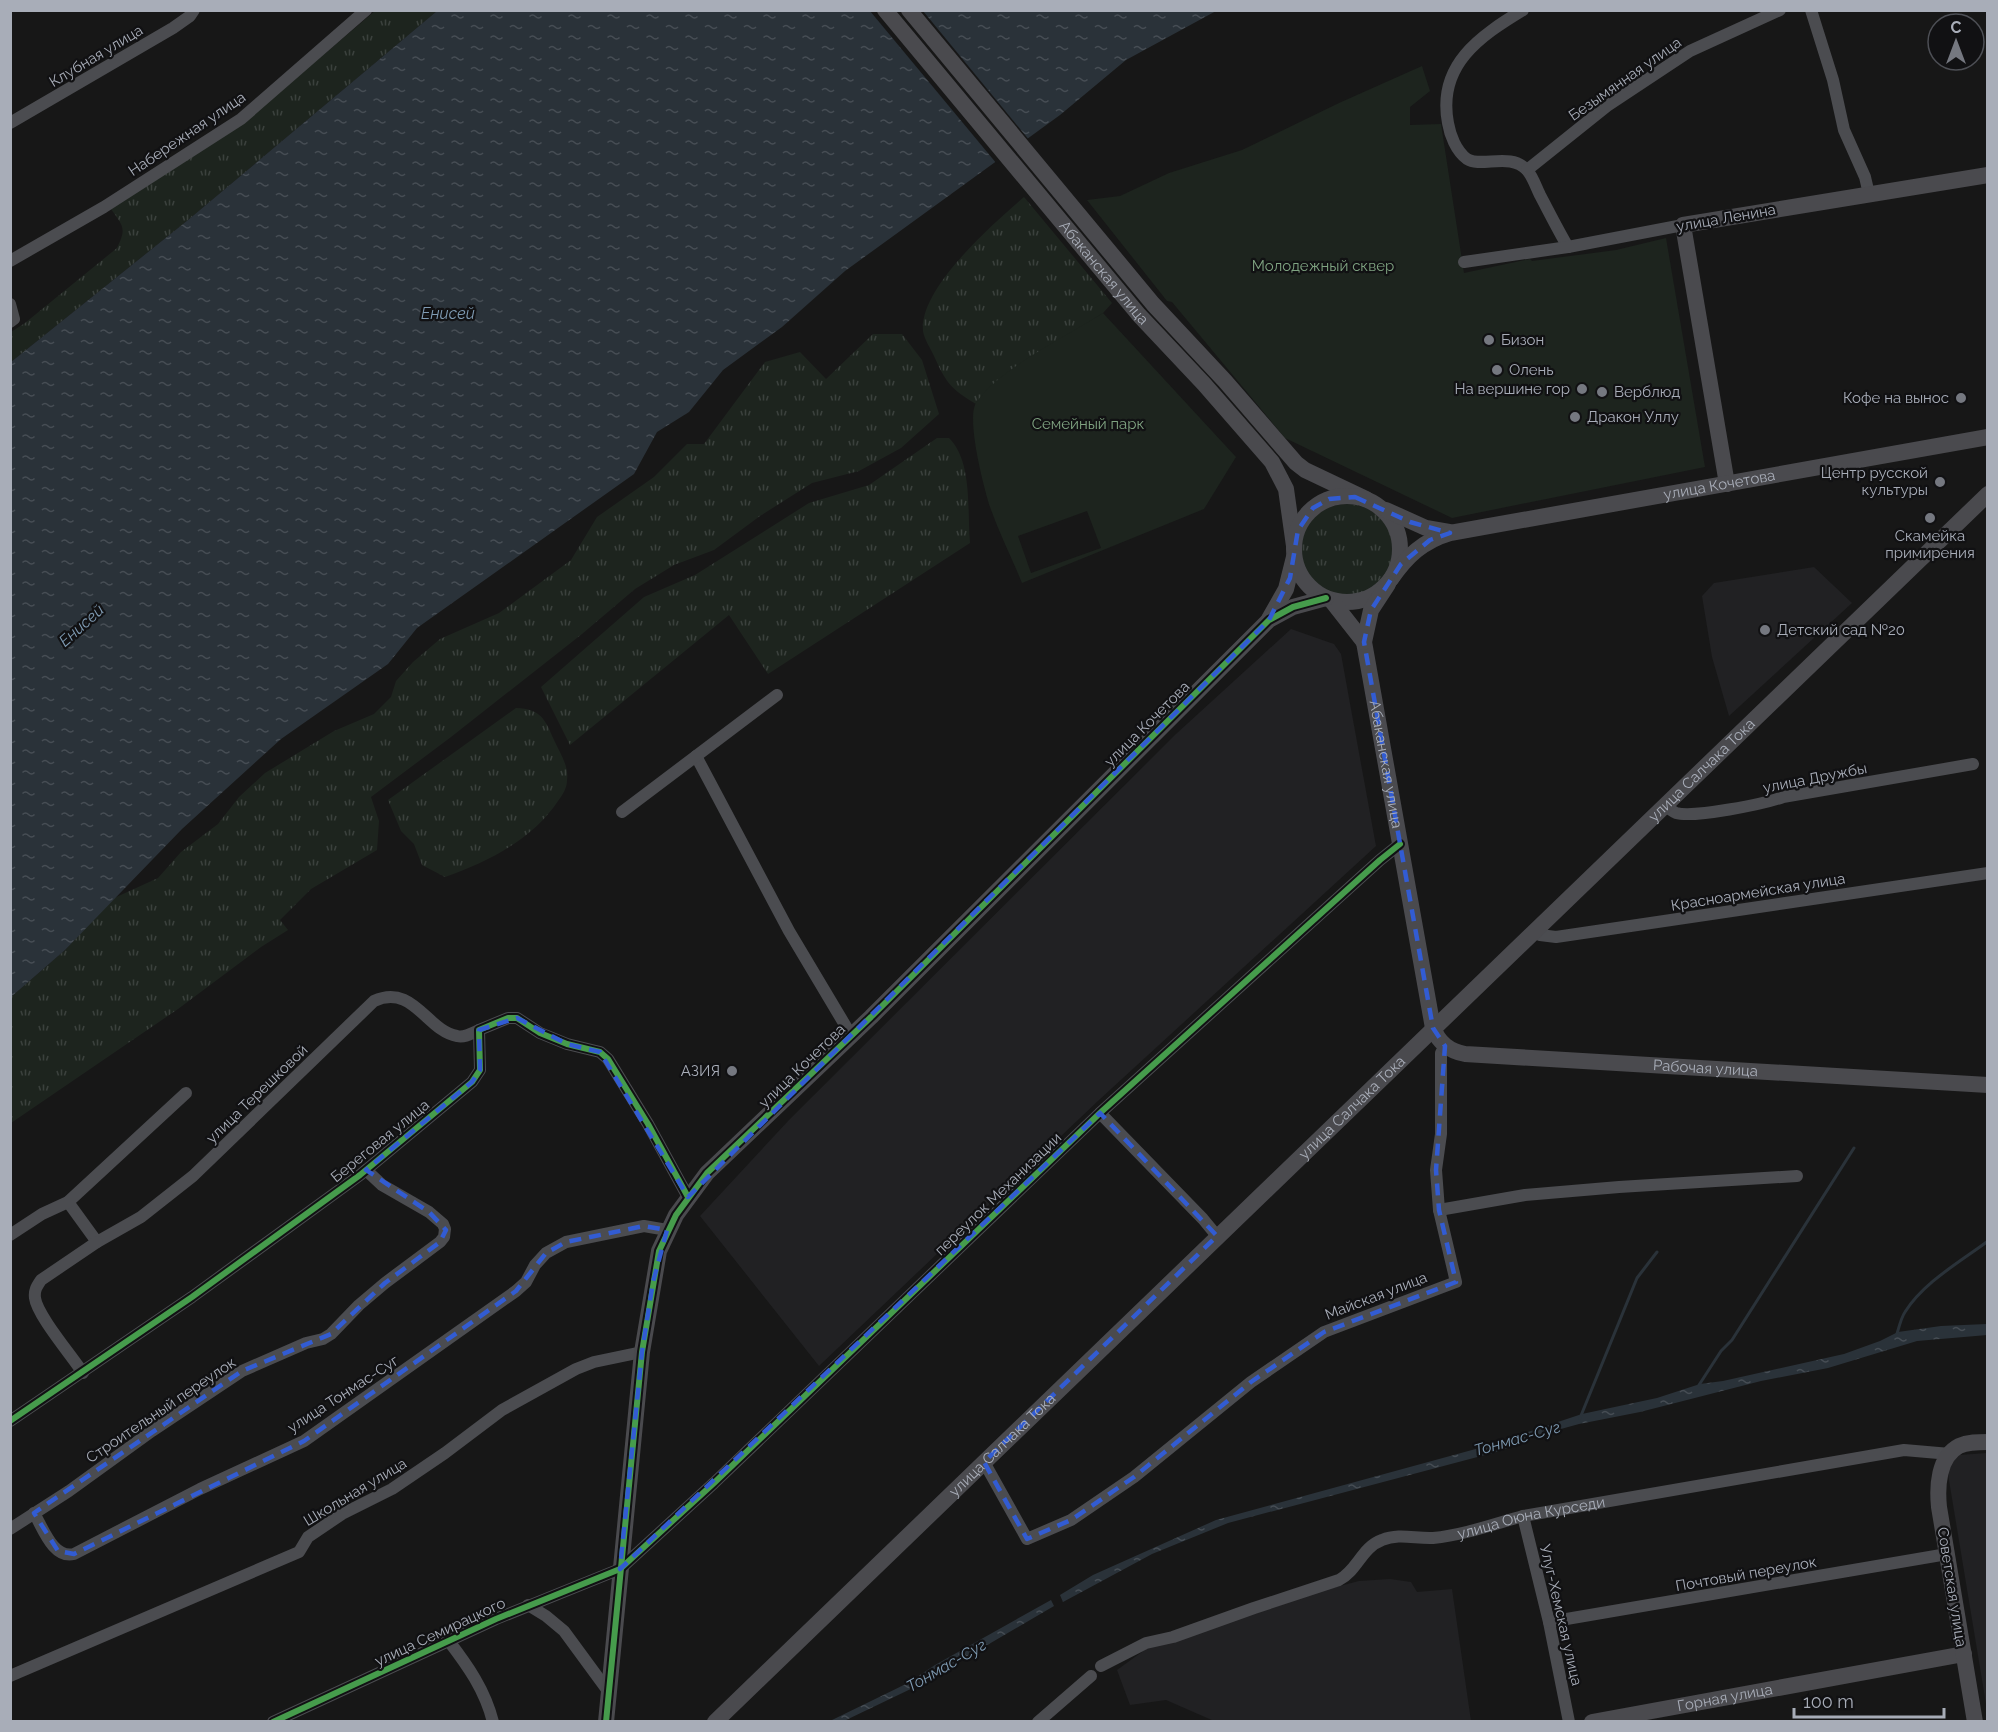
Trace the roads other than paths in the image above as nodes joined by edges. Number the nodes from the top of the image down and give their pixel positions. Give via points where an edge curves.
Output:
1 (194, 10) edge
2 (366, 10) edge
3 (885, 10) edge
4 (909, 10) edge
5 (1523, 10) edge
6 (1780, 10) edge
7 (1811, 10) edge
8 (10, 123) edge
9 (1527, 170) junction
10 (1988, 175) edge
11 (1869, 194) junction
12 (1683, 225) junction
13 (1568, 247) junction
14 (10, 261) edge
15 (1464, 262) dead end
16 (10, 304) edge
17 (10, 322) edge
18 (1988, 436) edge
19 (1727, 484) junction
20 (1988, 494) edge
21 (1369, 501) junction
22 (1450, 532) junction
23 (1294, 550) junction
24 (1389, 581) junction
25 (1328, 599) junction
26 (1269, 620) junction
27 (1364, 642) junction
28 (777, 695) dead end
29 (696, 756) junction
30 (1973, 764) dead end
31 (1664, 805) junction
32 (622, 812) dead end
33 (1400, 844) junction
34 (1988, 873) edge
35 (1533, 931) junction
36 (1433, 1028) junction
37 (479, 1030) junction
38 (851, 1035) junction
39 (1445, 1046) junction
40 (1988, 1085) edge
41 (186, 1093) dead end
42 (1100, 1113) junction
43 (366, 1170) junction
44 (1797, 1176) dead end
45 (688, 1197) junction
46 (68, 1202) junction
47 (1439, 1210) junction
48 (668, 1230) junction
49 (10, 1235) edge
50 (1217, 1236) junction
51 (97, 1242) junction
52 (642, 1352) junction
53 (83, 1372) junction
54 (10, 1421) edge
55 (1988, 1442) edge
56 (1950, 1454) junction
57 (984, 1462) junction
58 (34, 1513) junction
59 (1523, 1516) junction
60 (10, 1529) edge
61 (1947, 1554) junction
62 (620, 1569) junction
63 (528, 1605) junction
64 (1549, 1622) junction
65 (448, 1640) junction
66 (1964, 1654) junction
67 (1101, 1666) dead end
68 (10, 1676) edge
69 (1091, 1676) dead end
70 (608, 1691) junction
71 (273, 1722) edge
72 (493, 1722) edge
73 (606, 1722) edge
74 (715, 1722) edge
75 (1038, 1722) edge
76 (1569, 1722) edge
77 (1592, 1722) edge
78 (1975, 1722) edge

1 - 8 street, Клубная улица via 172,28
2 - 14 street, Набережная улица via 241,119 104,207
3 - 23 main road, Абаканская улица via 1139,315 1272,462 1286,489
4 - 21 main road, Абаканская улица via 1153,304 1296,463
5 - 9 street via 1492,29 1464,54 1454,71 1447,101 1450,130 1464,156 1473,162 1512,162
6 - 9 street, Безымянная улица via 1690,51 1607,106
7 - 11 street via 1844,130
9 - 13 street
10 - 11 main road, улица Ленина
11 - 12 main road, улица Ленина
12 - 13 street, улица Ленина
12 - 19 main road
13 - 15 street, улица Ленина
16 - 17 street via 14,319
18 - 19 main road, улица Кочетова
19 - 22 main road, улица Кочетова
20 - 31 main road, улица Салчака Тока
21 - 22 main road, улица Кочетова via 1410,522
21 - 23 main road via 1347,496 1321,503 1302,522
21 - 24 main road via 1386,513 1399,536 1400,554
22 - 24 main road, улица Кочетова via 1416,549
23 - 25 main road via 1302,578
23 - 26 main road, улица Кочетова via 1286,589
24 - 25 main road via 1362,600
24 - 27 main road, Абаканская улица via 1371,610
25 - 26 main road, улица Кочетова via 1293,607
25 - 27 main road, Абаканская улица
26 - 38 main road, улица Кочетова
27 - 33 main road, Абаканская улица
28 - 29 street
29 - 32 street
29 - 38 street via 789,931
30 - 31 street, улица Дружбы via 1746,807 1680,813
31 - 35 main road, улица Салчака Тока
33 - 36 main road, Абаканская улица
33 - 42 street, переулок Механизации
34 - 35 street, Красноармейская улица via 1556,937
35 - 36 main road, улица Салчака Тока
36 - 39 main road
36 - 50 main road, улица Салчака Тока
37 - 43 street, Береговая улица via 480,1070 472,1082
37 - 45 street via 517,1018 540,1033 600,1052 633,1099
37 - 51 street, улица Терешковой via 466,1036 449,1034 416,1007 395,996 374,1001 193,1176 141,1217
38 - 45 main road, улица Кочетова via 729,1152
39 - 40 main road, Рабочая улица via 1465,1053
39 - 47 street via 1441,1053 1441,1134 1436,1170
41 - 46 street
42 - 50 street
42 - 62 street, переулок Механизации
43 - 53 street, Береговая улица
43 - 58 street, Строительный переулок via 382,1185 436,1217 445,1229 440,1242 385,1283 331,1334 242,1371
44 - 47 street via 1619,1187
45 - 48 main road, улица Кочетова
46 - 49 street
46 - 51 street
47 - 57 street, Майская улица via 1456,1282 1324,1332 1251,1382 1134,1477 1071,1520 1027,1539
48 - 52 main road, улица Кочетова via 659,1251
48 - 58 street, улица Тонмас-Суг via 644,1226 566,1242 546,1253 516,1291 304,1441 83,1551 69,1556 61,1554
50 - 57 main road, улица Салчака Тока
51 - 53 street, улица Терешковой via 41,1281 34,1296 40,1311
52 - 62 main road, улица Кочетова
52 - 68 street, Школьная улица via 576,1369 502,1410 392,1489 342,1514 308,1537 299,1552
53 - 54 street, Береговая улица
55 - 56 main road, улица Оюна Курседи via 1959,1446
56 - 59 street, улица Оюна Курседи via 1904,1450
56 - 61 main road, Советская улица via 1938,1488
57 - 74 main road, улица Салчака Тока
58 - 60 street, Строительный переулок
59 - 64 street, Улуг-Хемская улица
59 - 67 street, улица Оюна Курседи via 1452,1535 1394,1536 1381,1540 1370,1546 1339,1580 1146,1643
61 - 64 street, Почтовый переулок
61 - 66 main road, Советская улица
62 - 63 street, улица Семирацкого
62 - 70 main road, улица Кочетова
63 - 65 street, улица Семирацкого
63 - 70 street via 564,1631
64 - 76 street, Улуг-Хемская улица
65 - 71 street, улица Семирацкого
65 - 72 street via 474,1674
66 - 77 main road, Горная улица
66 - 78 main road, Советская улица
69 - 75 street
70 - 73 main road, улица Кочетова

